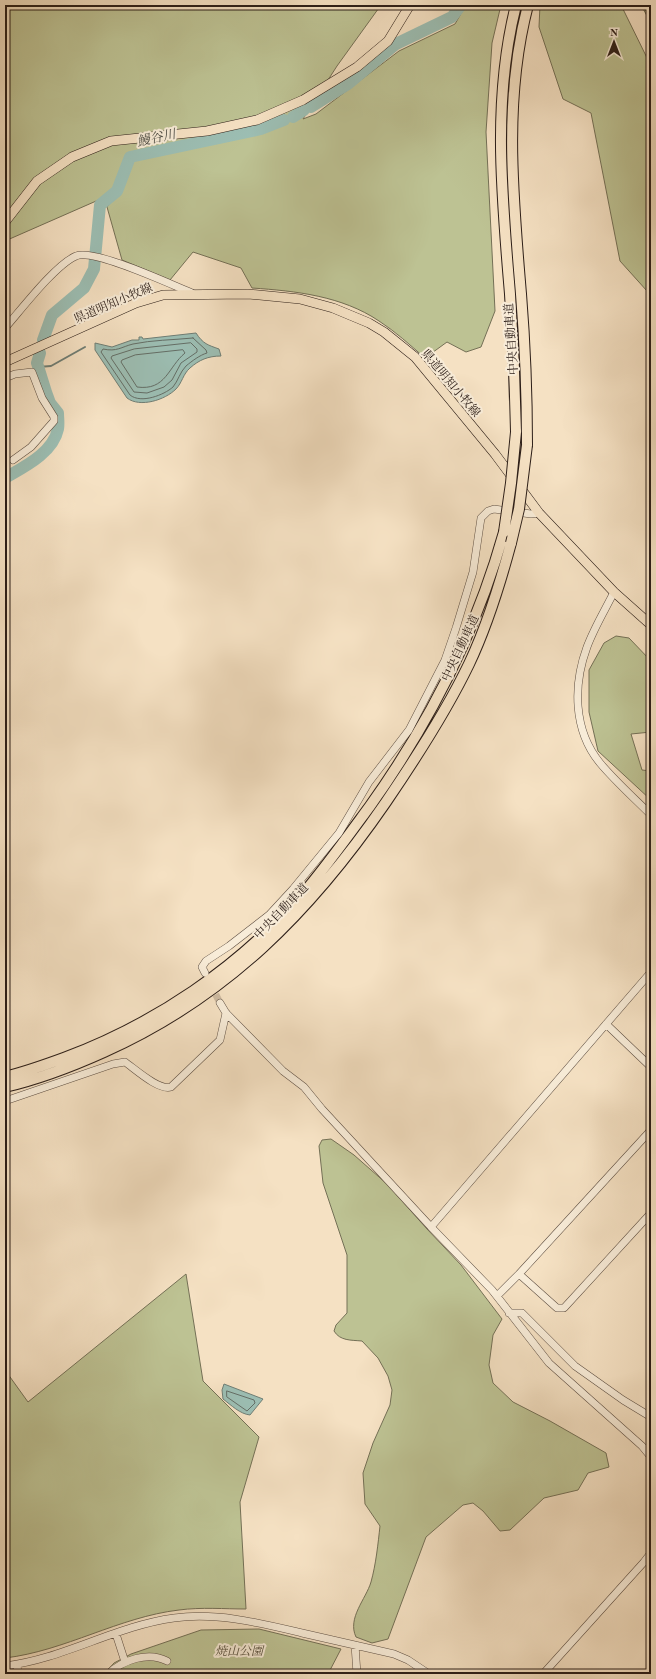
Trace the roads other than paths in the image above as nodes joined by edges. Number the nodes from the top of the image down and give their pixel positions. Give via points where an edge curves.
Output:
1 (410, 5) edge
2 (516, 5) edge
3 (528, 5) edge
4 (5, 222) edge
5 (192, 294) junction
6 (5, 328) edge
7 (5, 362) edge
8 (5, 378) edge
9 (12, 460) dead end
10 (539, 512) junction
11 (614, 592) junction
12 (651, 625) edge
13 (651, 815) edge
14 (204, 970) dead end
15 (651, 972) edge
16 (220, 1003) tunnel mouth
17 (226, 1013) junction
18 (606, 1024) junction
19 (651, 1067) edge
20 (5, 1077) edge
21 (5, 1087) edge
22 (5, 1101) edge
23 (651, 1130) edge
24 (651, 1213) edge
25 (431, 1227) junction
26 (518, 1274) junction
27 (497, 1296) junction
28 (509, 1312) junction
29 (651, 1417) edge
30 (651, 1457) edge
31 (651, 1553) edge
32 (116, 1634) junction
33 (355, 1645) junction
34 (167, 1661) dead end
35 (125, 1662) junction
36 (17, 1665) junction
37 (5, 1666) edge
38 (18, 1674) edge
39 (108, 1674) edge
40 (357, 1674) edge
41 (429, 1674) edge
42 (543, 1674) edge

1 - 4 main road via 388,41 357,67 302,100 257,120 207,131 111,141 72,157 37,181
2 - 20 highway, 中央自動車道, bridge via 506,54 500,118 516,432 504,532 493,573 458,658 441,693 388,780 334,855 302,895 269,929 223,970 159,1013 84,1051
3 - 21 highway, 中央自動車道, bridge via 517,55 512,118 514,219 527,379 527,445 519,510 511,543 490,615 469,664 420,750 370,826 308,903 276,936 196,1002 158,1025 87,1060
5 - 6 street via 113,262 89,255 77,255 59,268
5 - 7 main road, 県道明知小牧線 via 163,295 136,303
5 - 10 main road, 県道明知小牧線 via 248,294 300,299 333,308 384,332 415,357
8 - 9 street via 32,372 42,398 54,416 54,421 37,442
10 - 11 main road, 県道明知小牧線
10 - 14 street via 531,514 494,509 481,518 473,572 456,628 445,660 409,730 369,782 338,833 293,889 268,915 206,961
11 - 12 main road, 県道明知小牧線
11 - 13 street via 587,646 577,695 579,718 586,739 599,762
15 - 18 street
16 - 17 street
17 - 22 street via 220,1040 171,1088 157,1085 125,1062
17 - 25 street via 283,1072 304,1087
18 - 19 street
18 - 25 street
23 - 26 street
24 - 26 street via 564,1308 557,1308
25 - 27 street
26 - 27 street
27 - 28 street
28 - 29 street via 522,1313 575,1366
28 - 30 street via 549,1363
31 - 42 street
32 - 33 street via 137,1626 174,1618 210,1617 253,1622
32 - 35 street
32 - 36 street
33 - 40 street
33 - 41 street via 394,1654
34 - 35 street via 142,1656
35 - 39 street
36 - 37 street
36 - 38 street

